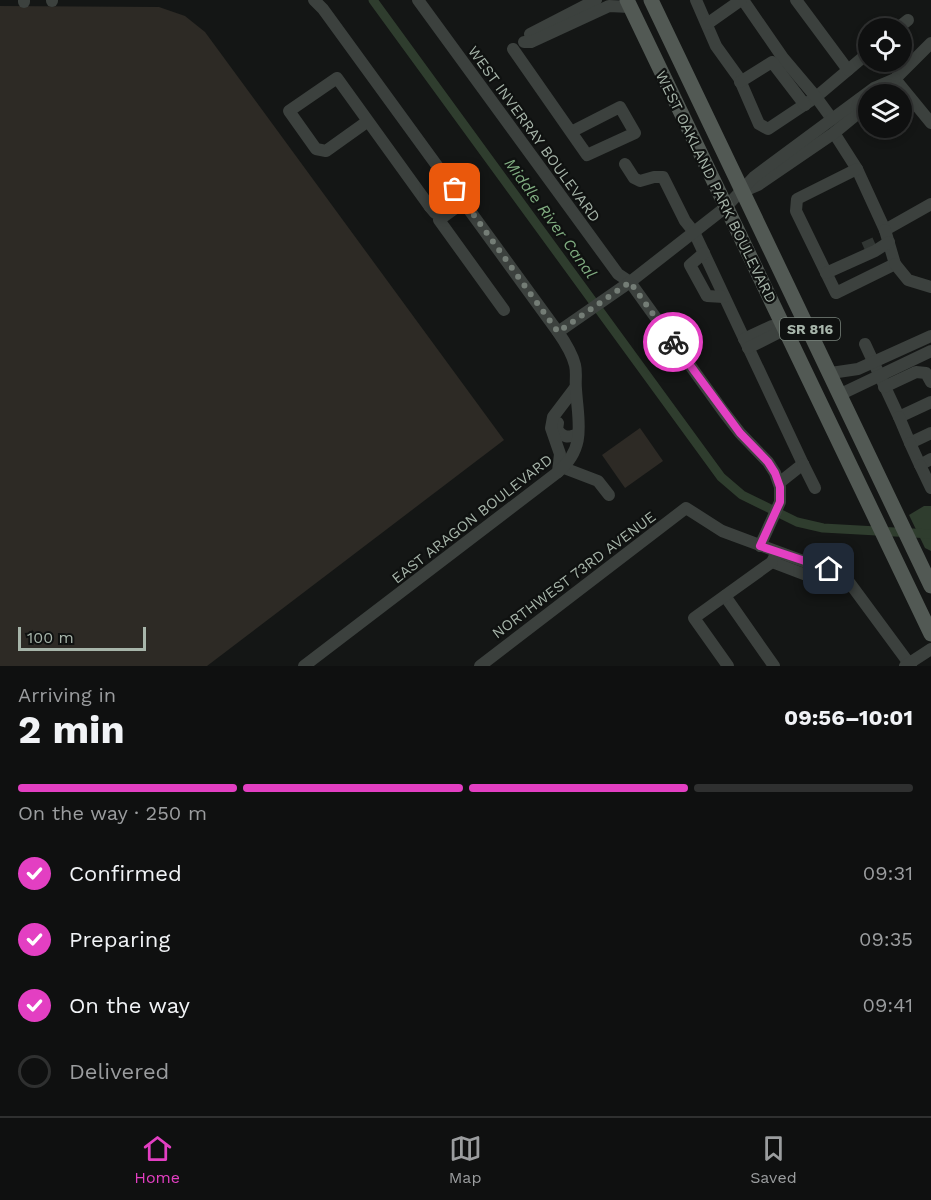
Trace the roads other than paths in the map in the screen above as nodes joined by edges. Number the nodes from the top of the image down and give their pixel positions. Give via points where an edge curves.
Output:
1 (314, 0) edge
2 (418, 0) edge
3 (596, 0) edge
4 (696, 0) edge
5 (742, 0) edge
6 (796, 0) edge
7 (628, 3) edge
8 (651, 3) edge
9 (706, 24) junction
10 (931, 43) edge
11 (513, 49) dead end
12 (858, 62) edge
13 (783, 67) junction
14 (848, 70) junction
15 (895, 79) junction
16 (740, 82) junction
17 (891, 84) edge
18 (816, 97) junction
19 (805, 105) junction
20 (858, 113) edge
21 (832, 119) junction
22 (369, 121) junction
23 (931, 123) edge
24 (571, 132) junction
25 (834, 133) junction
26 (625, 164) dead end
27 (858, 169) junction
28 (455, 189) junction
29 (743, 191) junction
30 (464, 202) junction
31 (931, 204) edge
32 (430, 207) junction
33 (726, 207) junction
34 (439, 220) junction
35 (694, 232) junction
36 (887, 236) junction
37 (704, 252) junction
38 (895, 264) junction
39 (831, 270) junction
40 (630, 282) junction
41 (931, 287) edge
42 (724, 297) junction
43 (504, 310) dead end
44 (780, 328) junction
45 (558, 332) junction
46 (931, 336) edge
47 (746, 343) junction
48 (865, 344) dead end
49 (931, 351) edge
50 (873, 363) junction
51 (831, 373) junction
52 (808, 377) junction
53 (881, 381) junction
54 (931, 381) edge
55 (575, 388) junction
56 (841, 394) junction
57 (931, 402) edge
58 (560, 410) junction
59 (899, 417) junction
60 (931, 433) edge
61 (578, 434) junction
62 (910, 443) junction
63 (925, 462) edge
64 (803, 464) junction
65 (561, 470) junction
66 (779, 483) junction
67 (815, 488) dead end
68 (931, 488) edge
69 (609, 495) dead end
70 (760, 546) junction
71 (775, 557) junction
72 (931, 586) edge
73 (725, 596) junction
74 (931, 634) edge
75 (931, 649) edge
76 (909, 665) edge
77 (304, 666) edge
78 (480, 666) edge
79 (728, 666) edge
80 (774, 666) edge

1 - 28 street
2 - 40 street, WEST INVERRAY BOULEVARD via 618,274
3 - 7 street via 529,34 524,42 609,6
4 - 9 street
5 - 9 street
5 - 13 street
6 - 14 street
7 - 33 main road, WEST OAKLAND PARK BOULEVARD / SR 816
8 - 29 main road, WEST OAKLAND PARK BOULEVARD / SR 816
9 - 16 street
10 - 15 street
11 - 24 street
12 - 14 street
13 - 16 street via 772,62
13 - 18 street
13 - 19 street
14 - 18 street
15 - 17 street
15 - 21 street via 874,88
15 - 23 street
16 - 19 street via 759,124 768,129
18 - 19 street
18 - 21 street
20 - 25 street
21 - 29 street via 754,177
22 - 22 street via 337,78 289,111 316,149 326,151
22 - 32 street
24 - 24 street via 587,155 635,133 620,107
25 - 27 street
25 - 29 street via 758,185
26 - 35 street via 640,181 663,177
27 - 36 street
27 - 39 street via 797,199 796,211
28 - 30 street
28 - 32 street
29 - 33 street
29 - 51 main road, WEST OAKLAND PARK BOULEVARD / SR 816
30 - 34 street
30 - 45 street
31 - 36 street
32 - 34 street
33 - 35 street
33 - 44 main road, WEST OAKLAND PARK BOULEVARD / SR 816
34 - 43 street
35 - 37 street
35 - 40 street
36 - 38 street
36 - 39 street
36 - 39 street via 875,251
37 - 42 street
37 - 42 street via 690,265 707,296
38 - 39 street via 836,293
38 - 41 street via 908,280
40 - 45 street
40 - 66 street, WEST INVERRAY BOULEVARD via 734,426 768,462
42 - 47 street
44 - 47 street via 772,326
44 - 52 main road, WEST OAKLAND PARK BOULEVARD / SR 816
45 - 55 street, EAST ARAGON BOULEVARD via 572,354
46 - 50 street
47 - 64 street
48 - 50 street
49 - 53 street
50 - 51 street
50 - 53 street
51 - 56 main road, WEST OAKLAND PARK BOULEVARD / SR 816
52 - 56 main road via 821,390
52 - 74 main road, WEST OAKLAND PARK BOULEVARD / SR 816
53 - 54 street via 916,372 926,373
53 - 56 street
53 - 59 street
55 - 58 street
55 - 61 street, EAST ARAGON BOULEVARD
56 - 72 main road, WEST OAKLAND PARK BOULEVARD / SR 816
57 - 59 street
58 - 61 street via 557,429 561,435 568,438
58 - 65 street via 551,423
59 - 62 street
60 - 62 street
61 - 65 street, EAST ARAGON BOULEVARD via 573,456
62 - 63 street
63 - 68 street
64 - 66 street
64 - 67 street
65 - 69 street via 598,481
65 - 77 street, EAST ARAGON BOULEVARD
66 - 70 street via 780,502
70 - 71 street
70 - 78 street, NORTHWEST 73RD AVENUE via 722,531 686,508
71 - 73 street
71 - 76 street via 837,574 849,582
73 - 79 street via 694,618
73 - 80 street
75 - 76 street

